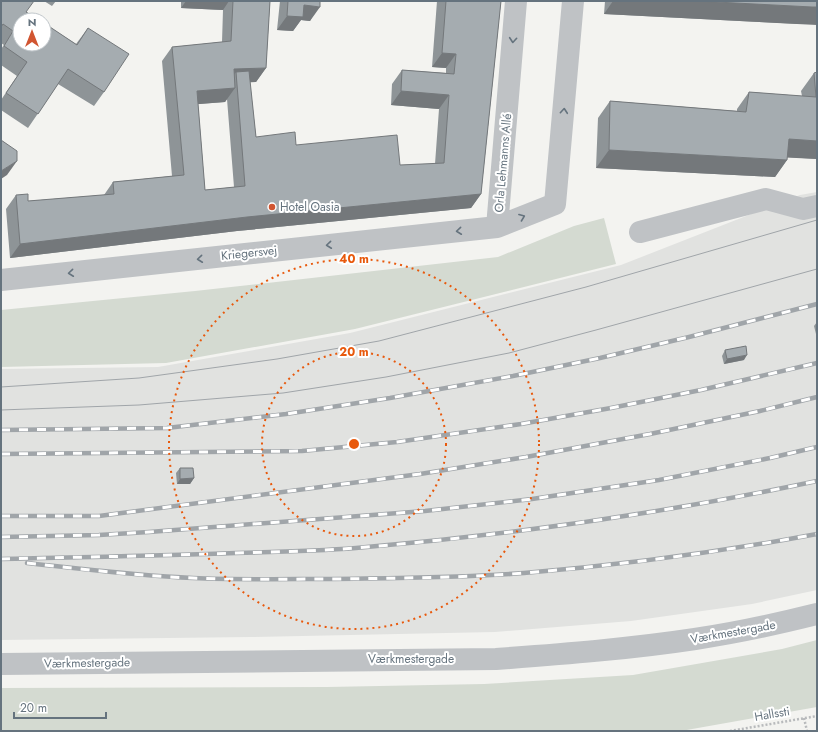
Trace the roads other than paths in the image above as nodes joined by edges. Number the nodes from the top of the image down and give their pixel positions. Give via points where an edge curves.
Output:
1 (516, 1) edge
2 (573, 1) edge
3 (817, 206) edge
4 (497, 227) junction
5 (640, 232) dead end
6 (1, 280) edge
7 (817, 614) edge
8 (1, 664) edge

1 -> 4 street, Orla Lehmanns Allé
4 -> 2 street, Orla Lehmanns Allé via 555,204
3 - 5 street via 803,209 766,199
4 -> 6 street, Kriegersvej
7 - 8 street, Værkmestergade via 696,639 496,659

